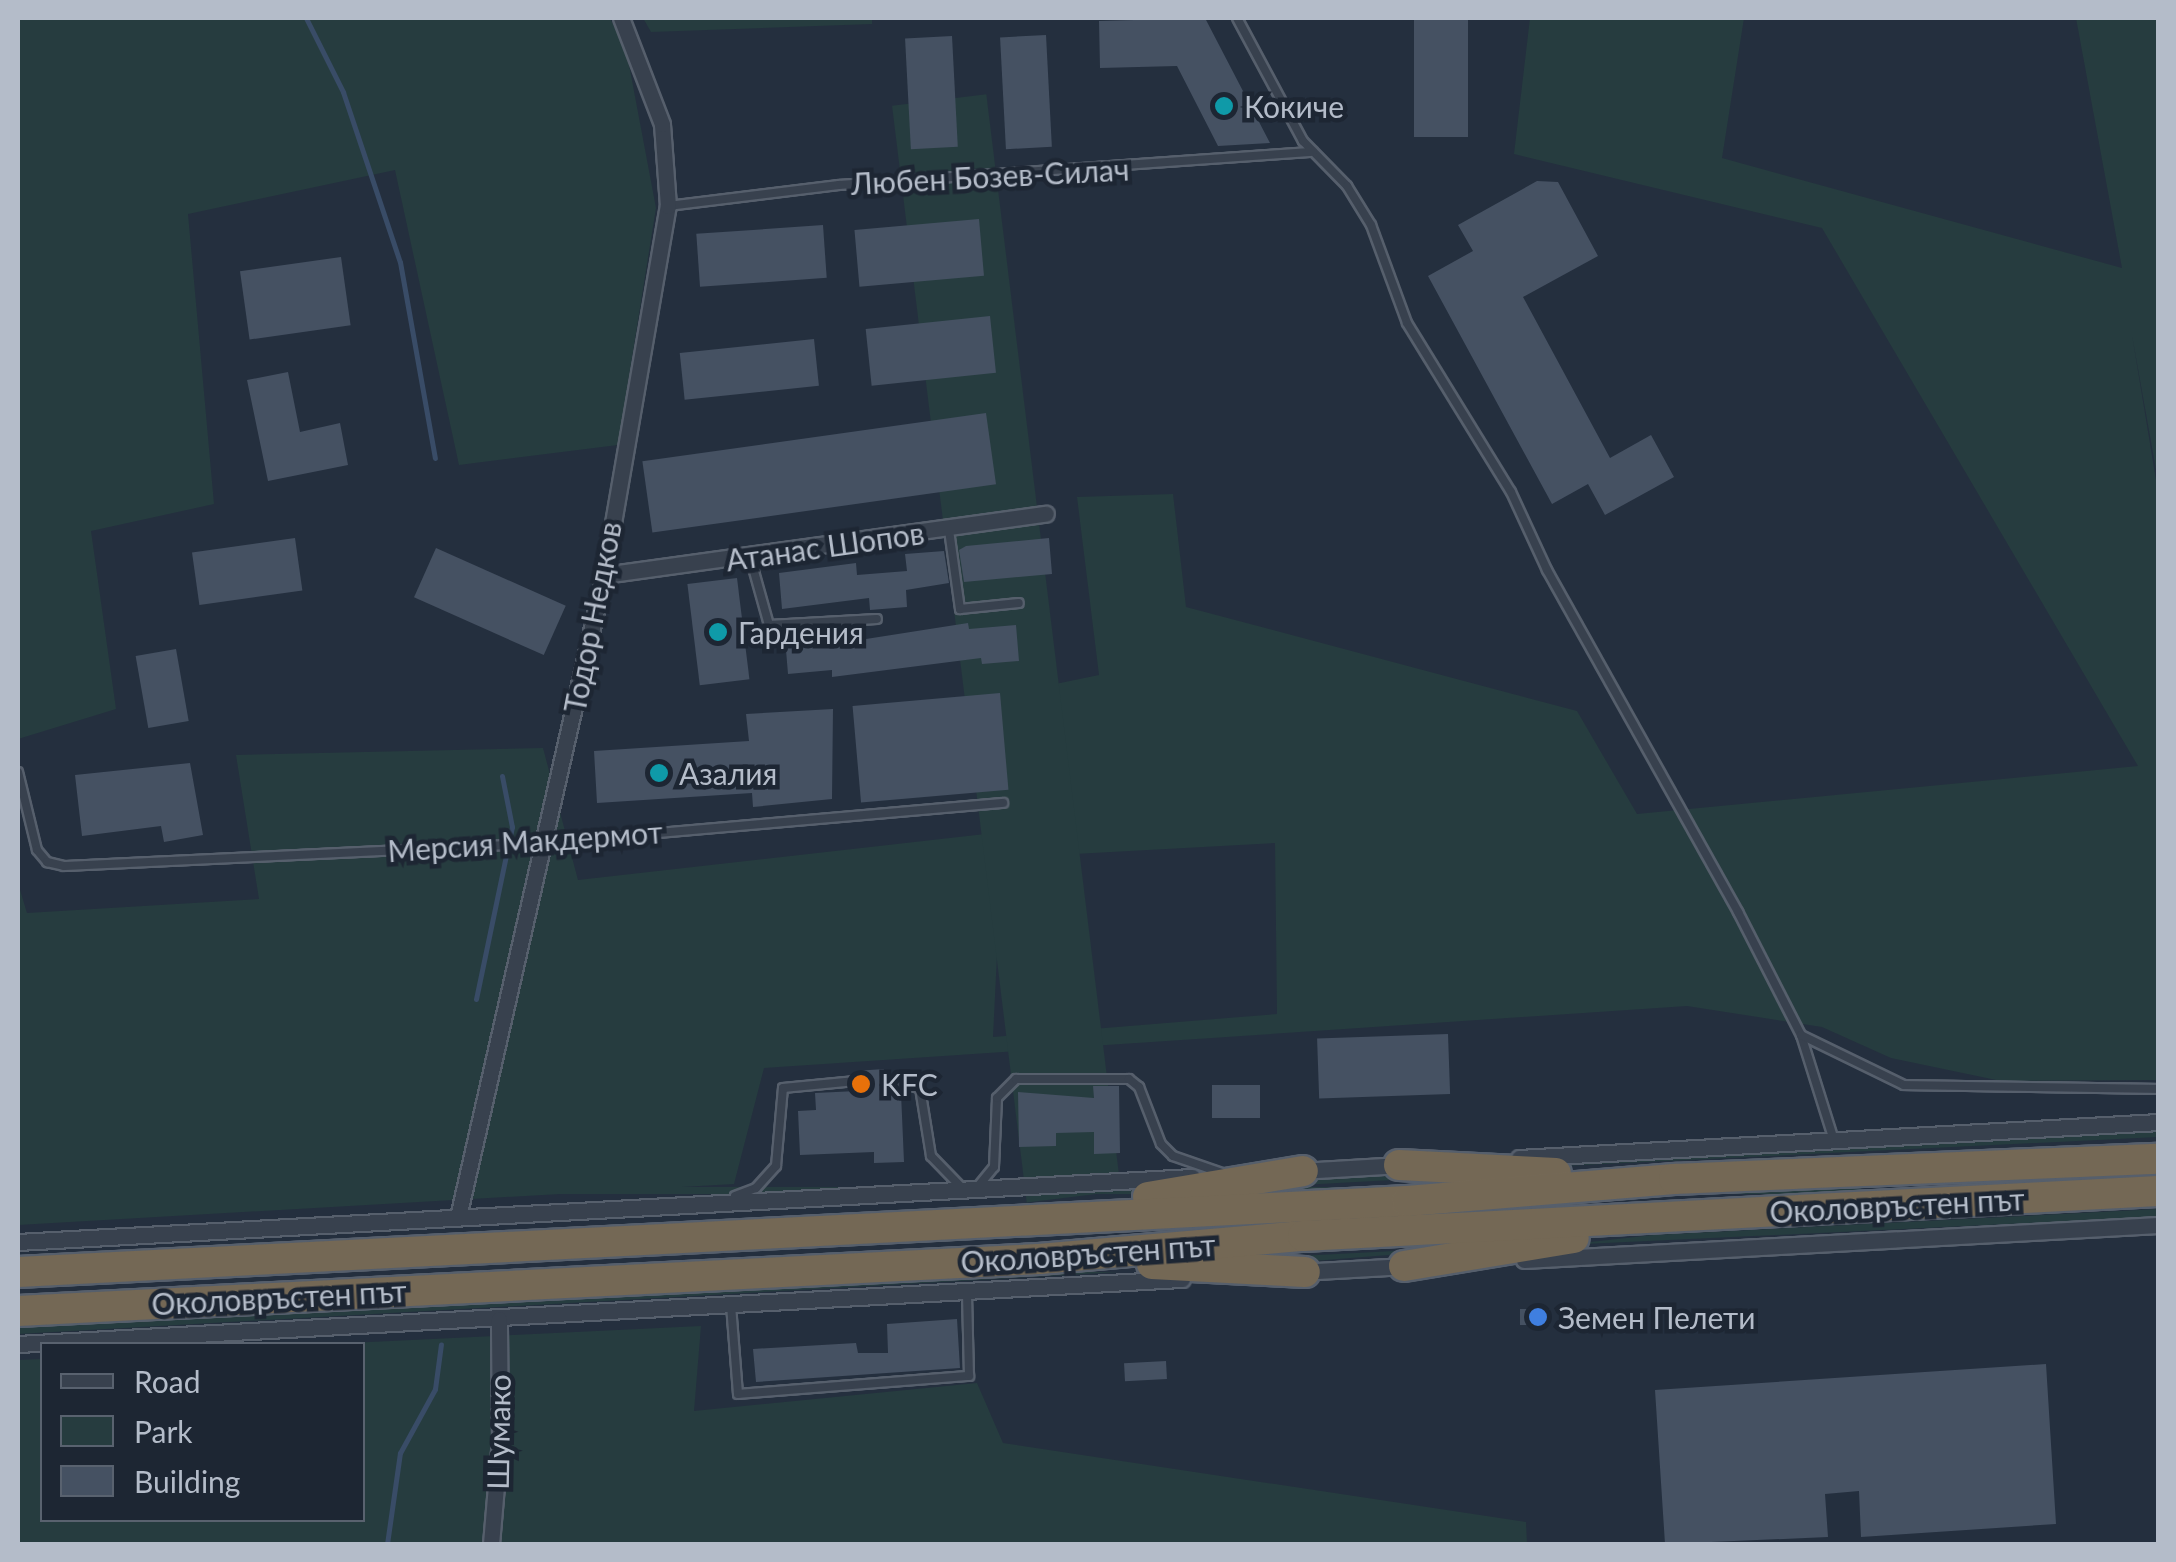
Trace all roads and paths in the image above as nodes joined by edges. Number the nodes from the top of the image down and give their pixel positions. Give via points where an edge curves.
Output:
1 (621, 18) edge
2 (1238, 18) edge
3 (1312, 152) junction
4 (668, 206) junction
5 (1046, 514) dead end
6 (949, 530) junction
7 (750, 557) junction
8 (604, 574) junction
9 (1019, 603) dead end
10 (877, 619) dead end
11 (18, 772) edge
12 (1002, 802) dead end
13 (545, 843) junction
14 (1801, 1035) junction
15 (885, 1080) dead end
16 (856, 1081) dead end
17 (2158, 1089) edge
18 (2158, 1122) edge
19 (1834, 1140) junction
20 (2158, 1159) edge
21 (1399, 1165) junction
22 (1303, 1171) junction
23 (1226, 1175) junction
24 (1674, 1179) junction
25 (969, 1188) junction
26 (2158, 1191) edge
27 (714, 1202) junction
28 (1722, 1214) junction
29 (458, 1217) junction
30 (1014, 1220) junction
31 (2158, 1225) edge
32 (18, 1242) edge
33 (1040, 1258) junction
34 (1404, 1266) junction
35 (18, 1272) edge
36 (1305, 1272) junction
37 (966, 1291) junction
38 (731, 1305) junction
39 (18, 1310) edge
40 (499, 1319) junction
41 (56, 1342) edge
42 (491, 1544) edge

1 - 4 street, Тодор Недков via 662,124
2 - 3 lane
3 - 4 lane, Любен Бозев-Силач via 838,185
3 - 14 lane via 1347,186 1371,225 1407,323 1511,492
4 - 8 street, Тодор Недков
5 - 6 street, Атанас Шопов
6 - 7 street, Атанас Шопов
6 - 9 lane via 960,609
7 - 8 street, Атанас Шопов
7 - 10 lane via 769,624
8 - 13 street, Тодор Недков
11 - 13 lane, Мерсия Макдермот via 47,862
12 - 13 lane, Мерсия Макдермот
13 - 29 street, Тодор Недков
14 - 17 lane via 1904,1085
14 - 19 lane
15 - 25 lane via 920,1088 931,1156
16 - 27 lane via 783,1088 776,1166 756,1188
18 - 19 street
19 - 21 street
20 - 24 highway, Околовръстен път
21 - 22 street
21 - 24 highway
22 - 23 street
22 - 30 highway
23 - 25 street
23 - 25 lane via 1173,1156 1161,1144 1140,1087 1129,1079 1016,1079 997,1098 994,1167
24 - 30 highway, Околовръстен път via 1407,1201
25 - 27 street
26 - 28 highway, Околовръстен път
27 - 29 street
28 - 33 highway, Околовръстен път via 1303,1236
28 - 34 highway
29 - 32 street
30 - 35 highway, Околовръстен път
31 - 34 street
33 - 36 highway
33 - 39 highway, Околовръстен път
34 - 36 street
36 - 37 street
37 - 38 street
37 - 38 lane via 969,1376 738,1394
38 - 40 street
40 - 41 street
40 - 42 street, Шумако via 500,1440

